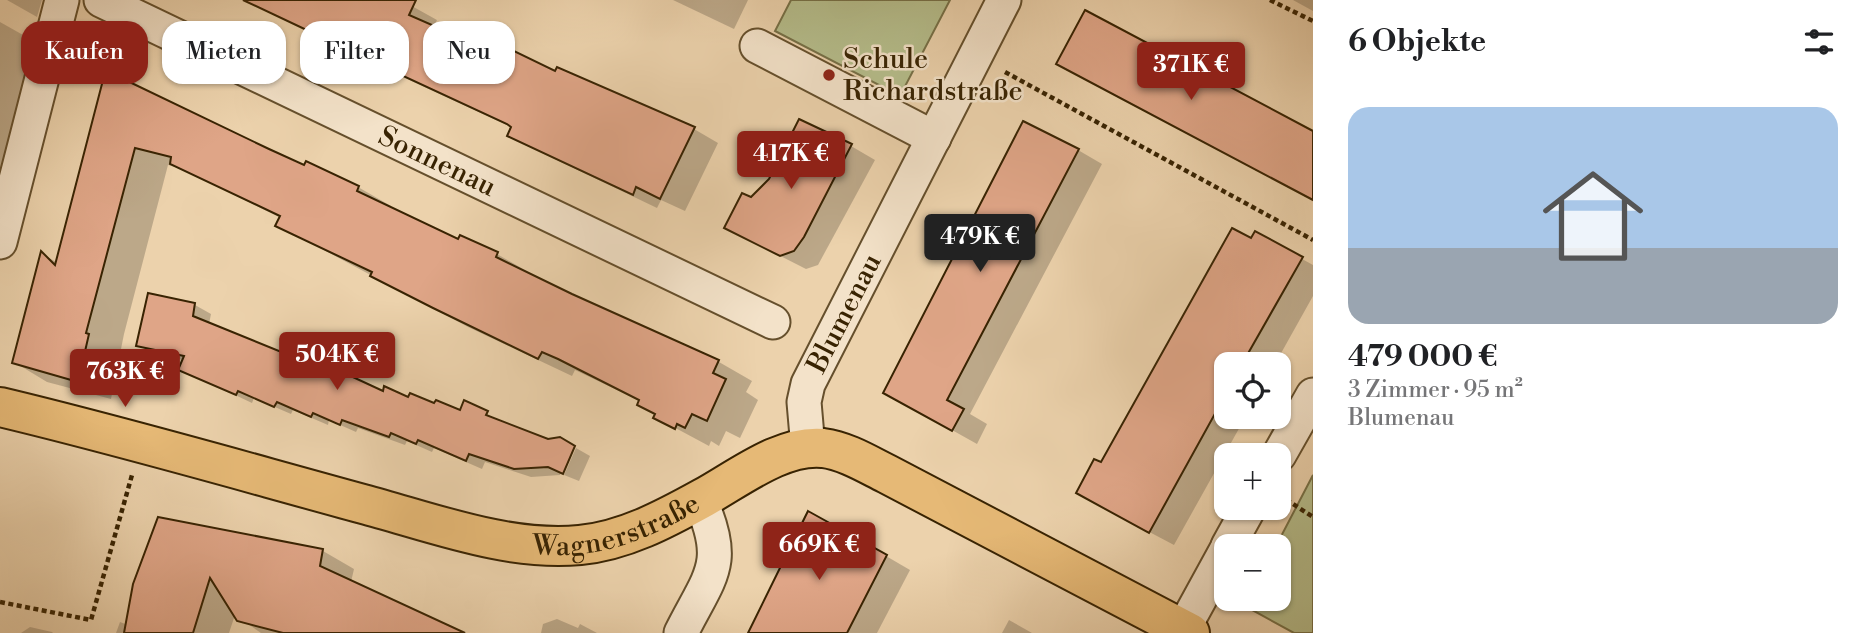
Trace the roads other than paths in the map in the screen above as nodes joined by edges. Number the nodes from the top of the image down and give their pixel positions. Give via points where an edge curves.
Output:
1 (62, 0) edge
2 (101, 0) edge
3 (1004, 0) edge
4 (757, 46) dead end
5 (934, 138) junction
6 (0, 242) edge
7 (773, 322) dead end
8 (1313, 395) edge
9 (0, 407) edge
10 (1286, 443) edge
11 (808, 448) junction
12 (700, 500) junction
13 (1214, 575) edge
14 (1185, 632) edge
15 (681, 633) edge

1 - 6 street
2 - 7 street, Sonnenau
3 - 5 street, Blumenau
4 - 5 street
5 - 11 street, Blumenau via 808,384 804,402
8 - 10 street
9 - 12 main road, Wagnerstraße via 453,528 557,546 628,534
11 - 12 main road, Wagnerstraße via 766,463
11 - 14 main road, Wagnerstraße via 849,455
12 - 15 street via 712,527 715,564
13 - 14 street

